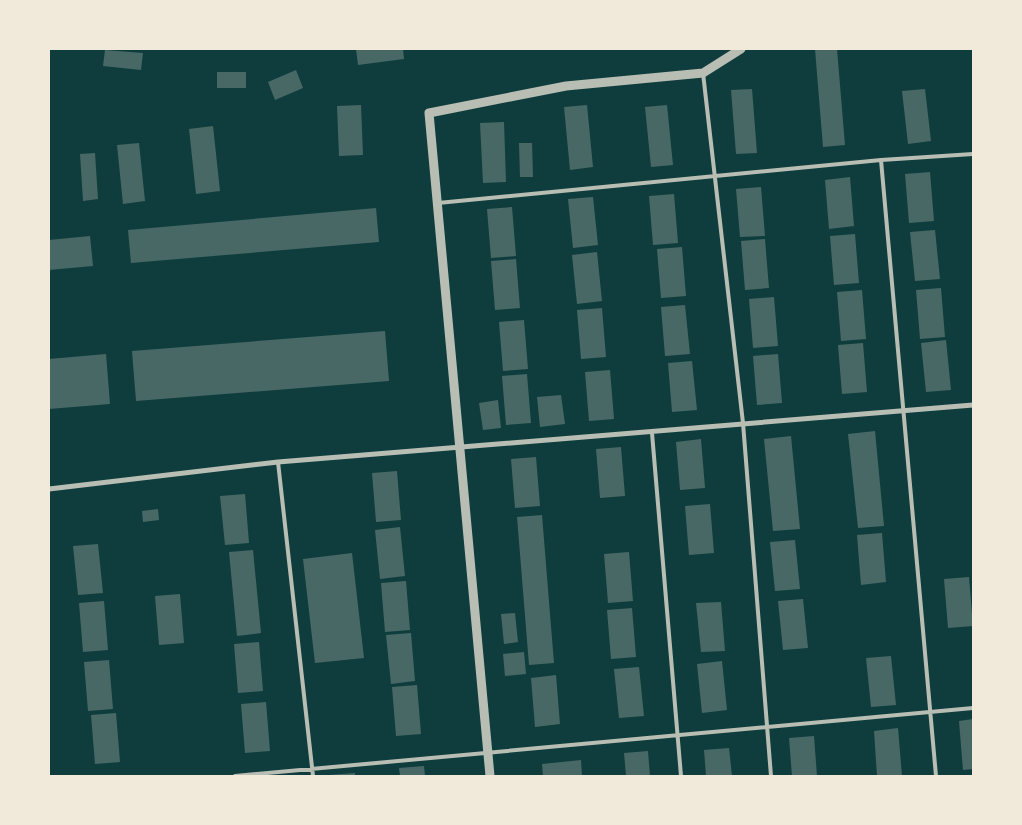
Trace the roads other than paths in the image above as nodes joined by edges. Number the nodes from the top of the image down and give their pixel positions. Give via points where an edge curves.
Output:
1 (741, 49) edge
2 (703, 73) junction
3 (973, 154) edge
4 (881, 160) junction
5 (715, 176) junction
6 (437, 203) junction
7 (973, 405) edge
8 (902, 410) junction
9 (743, 423) junction
10 (652, 433) junction
11 (460, 448) junction
12 (278, 462) junction
13 (49, 489) edge
14 (973, 708) edge
15 (931, 712) junction
16 (766, 728) junction
17 (678, 736) junction
18 (488, 754) junction
19 (312, 769) junction
20 (235, 776) edge
21 (313, 776) edge
22 (490, 776) edge
23 (681, 776) edge
24 (771, 776) edge
25 (936, 776) edge

1 - 2 street
2 - 5 lane
2 - 6 street via 566,86 429,113
3 - 4 lane
4 - 5 lane
4 - 8 lane
5 - 6 lane
5 - 9 lane
6 - 11 street
7 - 8 street
8 - 9 street
8 - 15 lane
9 - 10 street
9 - 16 lane
10 - 11 street
10 - 17 lane
11 - 12 street
11 - 18 street
12 - 13 street
12 - 19 lane
14 - 15 lane
15 - 16 lane
15 - 25 lane
16 - 17 lane
16 - 24 lane
17 - 18 lane
17 - 23 lane
18 - 19 lane
18 - 22 street
19 - 20 lane
19 - 21 lane

